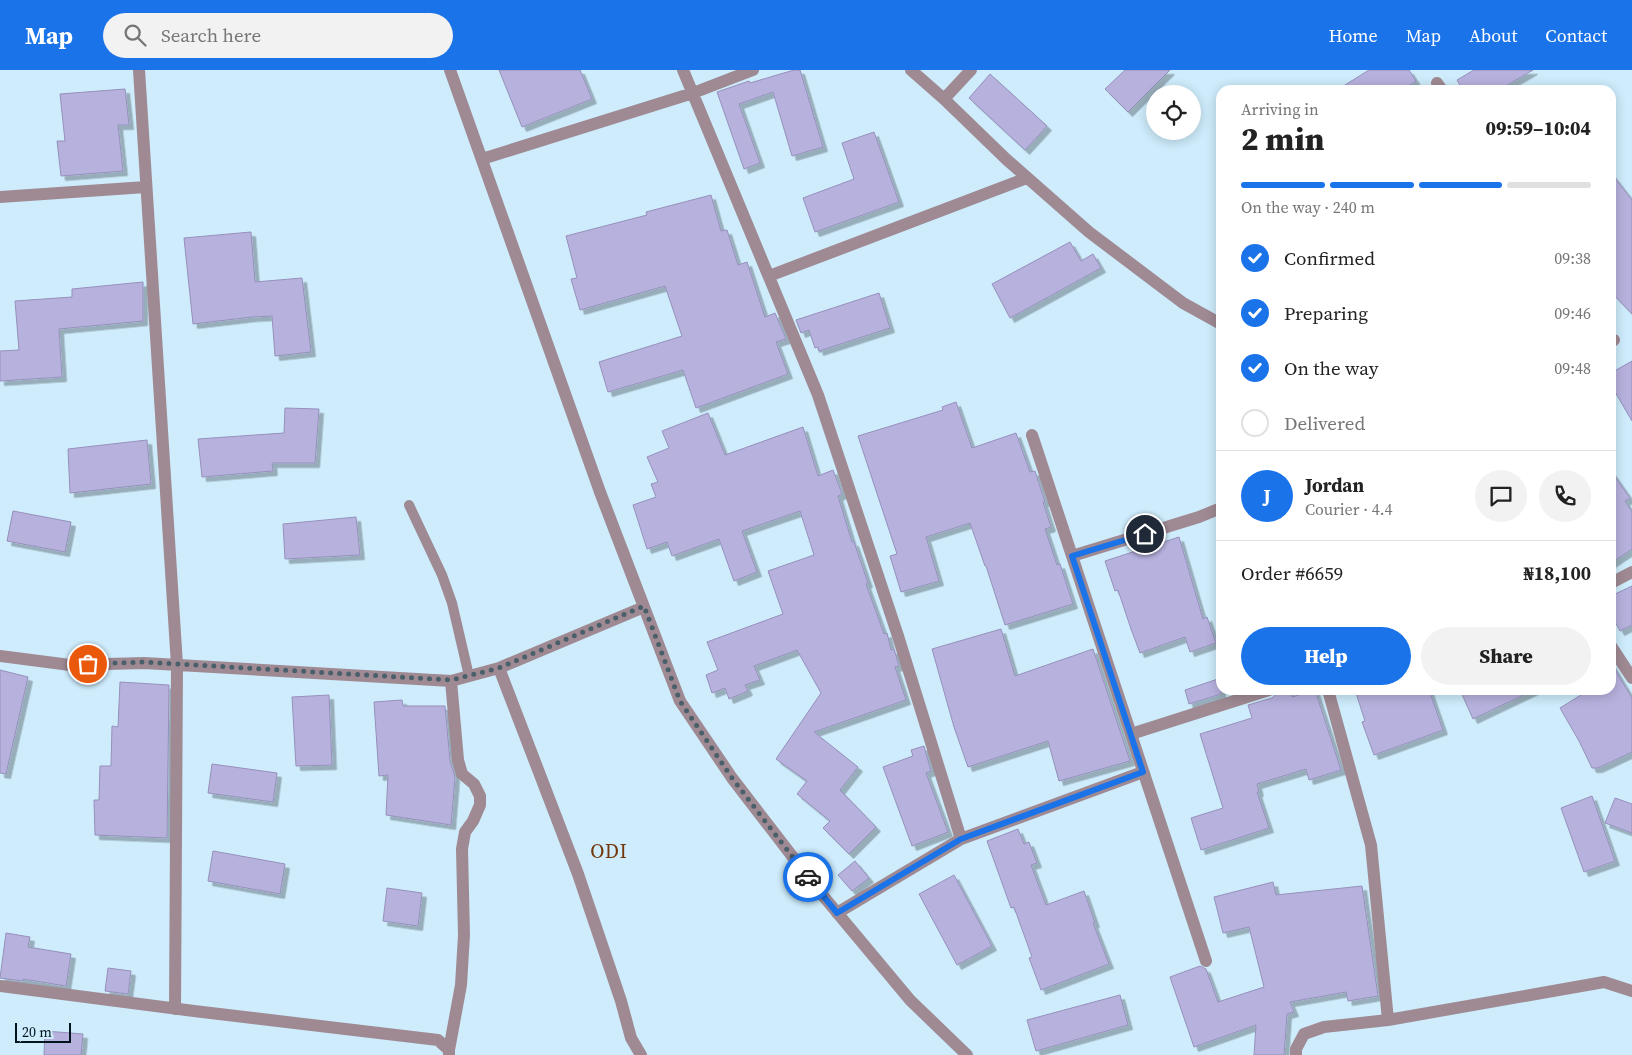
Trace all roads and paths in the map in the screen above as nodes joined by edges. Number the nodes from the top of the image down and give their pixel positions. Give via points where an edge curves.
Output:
1 (139, 70) edge
2 (450, 70) edge
3 (683, 70) edge
4 (753, 70) edge
5 (911, 70) edge
6 (971, 70) edge
7 (693, 93) junction
8 (944, 99) junction
9 (482, 160) junction
10 (1027, 178) junction
11 (146, 187) junction
12 (0, 198) edge
13 (769, 276) junction
14 (1216, 321) edge
15 (1032, 435) dead end
16 (409, 505) dead end
17 (1216, 510) edge
18 (1072, 556) junction
19 (1632, 572) edge
20 (1616, 580) edge
21 (644, 606) junction
22 (1616, 654) edge
23 (0, 656) edge
24 (178, 665) junction
25 (499, 668) junction
26 (468, 676) junction
27 (1632, 678) edge
28 (451, 680) junction
29 (1252, 695) edge
30 (1329, 695) edge
31 (1131, 734) junction
32 (1143, 772) junction
33 (961, 839) junction
34 (837, 913) junction
35 (1206, 961) dead end
36 (0, 986) edge
37 (1632, 992) edge
38 (175, 1009) junction
39 (1388, 1020) junction
40 (449, 1052) edge
41 (640, 1055) edge
42 (968, 1055) edge
43 (1296, 1055) edge

1 - 11 street
2 - 9 street
3 - 7 street
4 - 7 street
5 - 8 street
6 - 8 street
7 - 9 street
7 - 13 street
8 - 10 street
9 - 21 street
10 - 13 street
10 - 14 street via 1097,238 1183,303
11 - 12 street
11 - 24 street
13 - 33 street via 818,395
15 - 18 street
16 - 26 lane via 452,603
17 - 18 street
18 - 31 street
19 - 20 street
21 - 25 street
21 - 34 street via 680,701 732,778
22 - 27 street
23 - 24 street via 70,665 144,662
24 - 28 street
24 - 38 street
25 - 26 street
25 - 41 street via 578,874 631,1038
26 - 28 street
28 - 40 street via 458,760 462,774 474,784 480,796 480,805 465,832 462,849 464,934 461,985
29 - 31 street
30 - 39 street via 1371,845
31 - 32 street
32 - 33 street
32 - 35 street
33 - 34 street
34 - 42 street via 910,1000
36 - 38 street
37 - 39 street via 1604,982
38 - 40 street via 438,1040
39 - 43 street via 1324,1027 1304,1034

